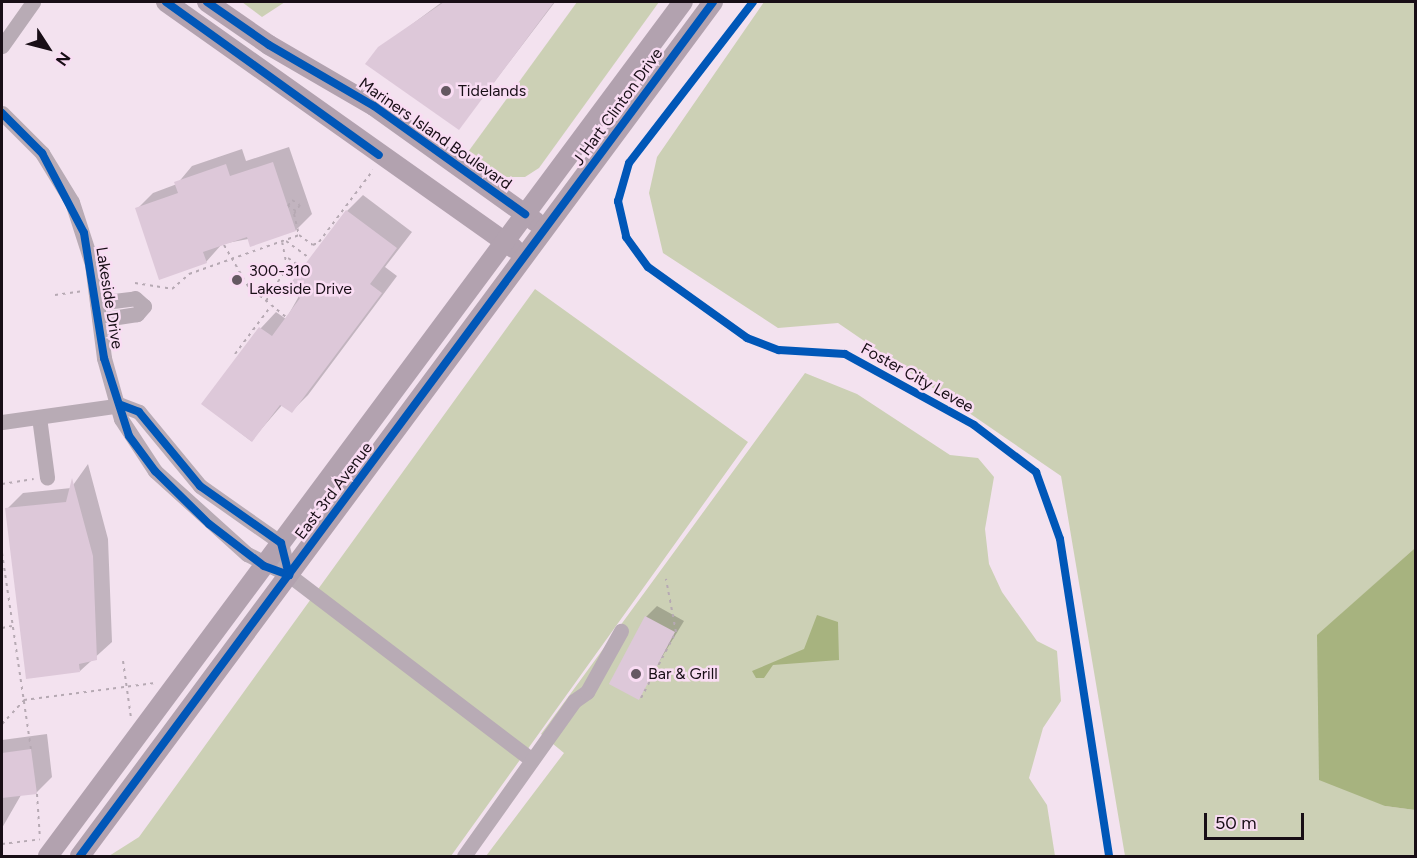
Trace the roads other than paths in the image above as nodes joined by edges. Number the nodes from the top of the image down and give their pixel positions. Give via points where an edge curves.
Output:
1 (33, 2) edge
2 (166, 2) edge
3 (207, 2) edge
4 (683, 2) edge
5 (713, 2) edge
6 (2, 46) edge
7 (2, 113) edge
8 (525, 214) junction
9 (546, 229) junction
10 (503, 244) junction
11 (528, 253) junction
12 (97, 303) junction
13 (99, 320) junction
14 (121, 405) junction
15 (39, 417) junction
16 (2, 422) edge
17 (47, 477) road end
18 (281, 543) junction
19 (264, 566) junction
20 (289, 575) junction
21 (621, 631) dead end
22 (532, 760) junction
23 (47, 849) edge
24 (80, 856) edge
25 (464, 856) edge

1 - 6 street
2 - 10 main road
3 - 8 main road, Mariners Island Boulevard via 269,45 374,106
4 - 8 main road, J Hart Clinton Drive
5 - 9 main road, J Hart Clinton Drive
7 - 12 street, Lakeside Drive via 42,153 72,202 84,233
8 - 9 main road, Mariners Island Boulevard
8 - 10 main road, East 3rd Avenue
9 - 11 main road, East 3rd Avenue
10 - 11 main road
10 - 18 main road, East 3rd Avenue
11 - 20 main road, East 3rd Avenue
12 - 13 street, Lakeside Drive
12 - 13 street via 135,298 144,306 137,314
13 - 14 street, Lakeside Drive via 104,358
14 - 15 street
14 - 18 street via 139,412 200,486
14 - 19 street, Lakeside Drive via 129,436 155,471 209,524
15 - 16 street
15 - 17 street
18 - 19 main road, East 3rd Avenue
18 - 20 street
19 - 20 street, Lakeside Drive
19 - 23 main road, East 3rd Avenue via 134,745
20 - 22 street, Lakeside Drive
20 - 24 main road, East 3rd Avenue
21 - 22 street via 586,692
22 - 25 street

